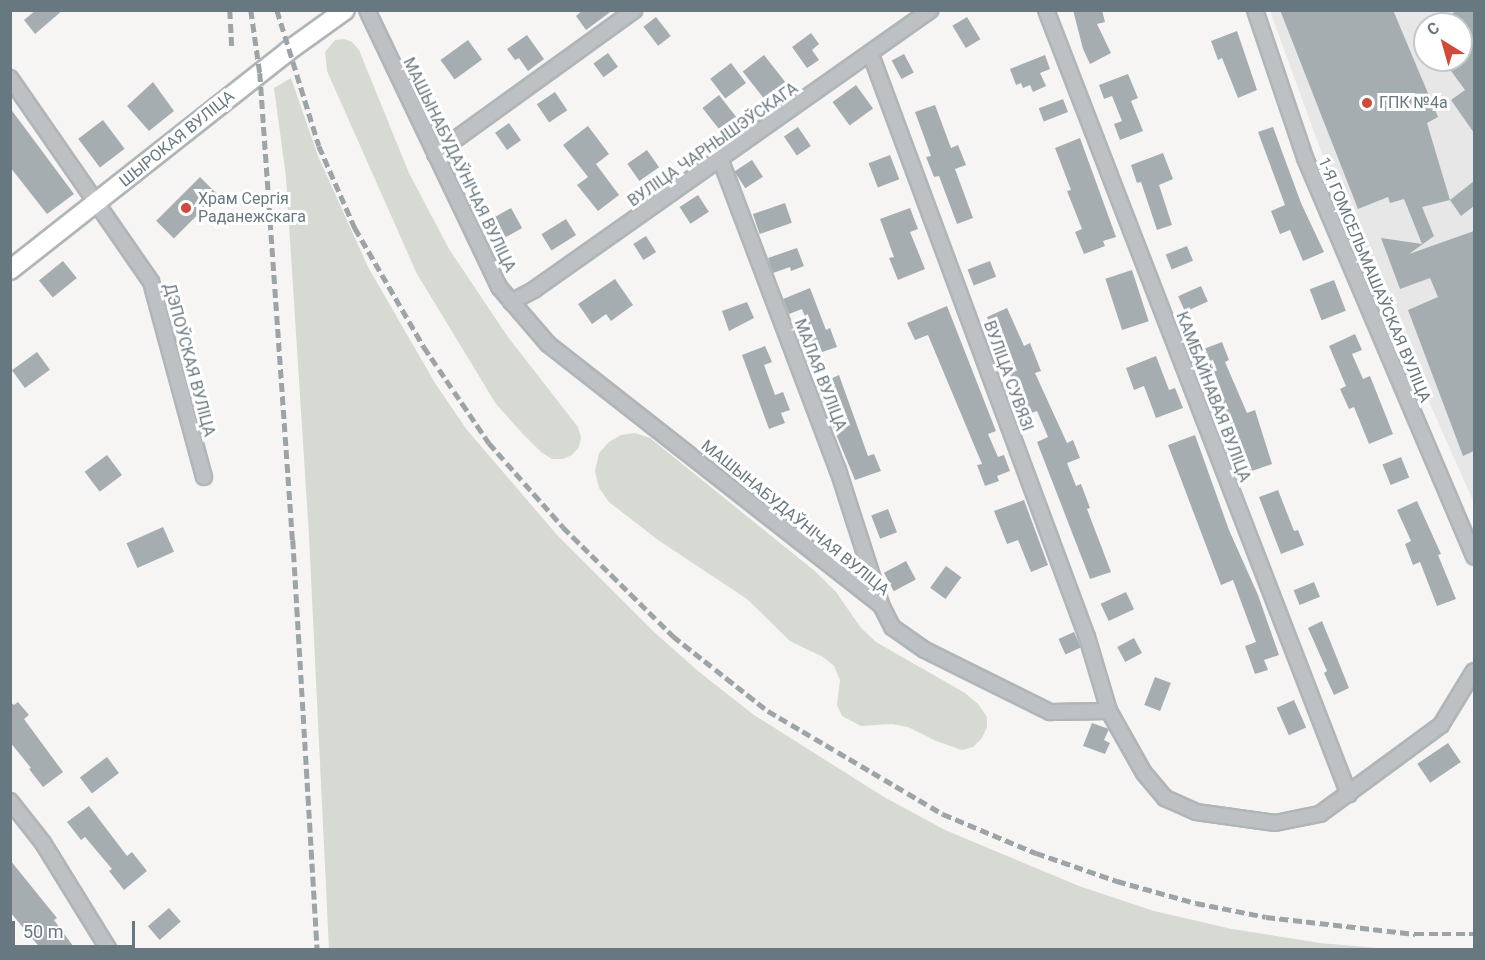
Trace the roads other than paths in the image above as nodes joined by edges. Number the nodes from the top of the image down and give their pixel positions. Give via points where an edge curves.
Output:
1 (345, 10) edge
2 (367, 10) edge
3 (635, 10) edge
4 (932, 10) edge
5 (1046, 10) edge
6 (1255, 10) edge
7 (871, 55) junction
8 (10, 78) edge
9 (435, 154) junction
10 (720, 160) junction
11 (97, 203) junction
12 (10, 270) edge
13 (511, 302) junction
14 (204, 477) dead end
15 (1474, 557) edge
16 (881, 605) junction
17 (1474, 671) edge
18 (1109, 711) junction
19 (1349, 795) junction
20 (10, 801) edge
21 (109, 950) edge

1 - 11 street, ШЫРОКАЯ ВУЛІЦА via 200,119
2 - 9 street, МАШЫНАБУДАЎНІЧАЯ ВУЛІЦА
3 - 9 street
4 - 7 street, ВУЛІЦА ЧАРНЫШЭЎСКАГА
5 - 19 street, КАМБАЙНАВАЯ ВУЛІЦА
6 - 15 street, 1-Я ГОМСЕЛЬМАШАЎСКАЯ ВУЛІЦА via 1305,158
7 - 10 street, ВУЛІЦА ЧАРНЫШЭЎСКАГА
7 - 18 street, ВУЛІЦА СУВЯЗІ via 1083,626
8 - 11 street, ДЭПОЎСКАЯ ВУЛІЦА
9 - 13 street, МАШЫНАБУДАЎНІЧАЯ ВУЛІЦА via 499,287
10 - 13 street, ВУЛІЦА ЧАРНЫШЭЎСКАГА
10 - 16 street, МАЛАЯ ВУЛІЦА via 838,470
11 - 12 street, ШЫРОКАЯ ВУЛІЦА
11 - 14 street, ДЭПОЎСКАЯ ВУЛІЦА via 151,282
13 - 16 street, МАШЫНАБУДАЎНІЧАЯ ВУЛІЦА via 548,344
16 - 18 street, МАШЫНАБУДАЎНІЧАЯ ВУЛІЦА via 892,627 995,688 1050,712
17 - 19 street via 1441,725
18 - 19 street via 1144,773 1165,798 1196,812 1275,823 1320,814
20 - 21 street via 43,843

